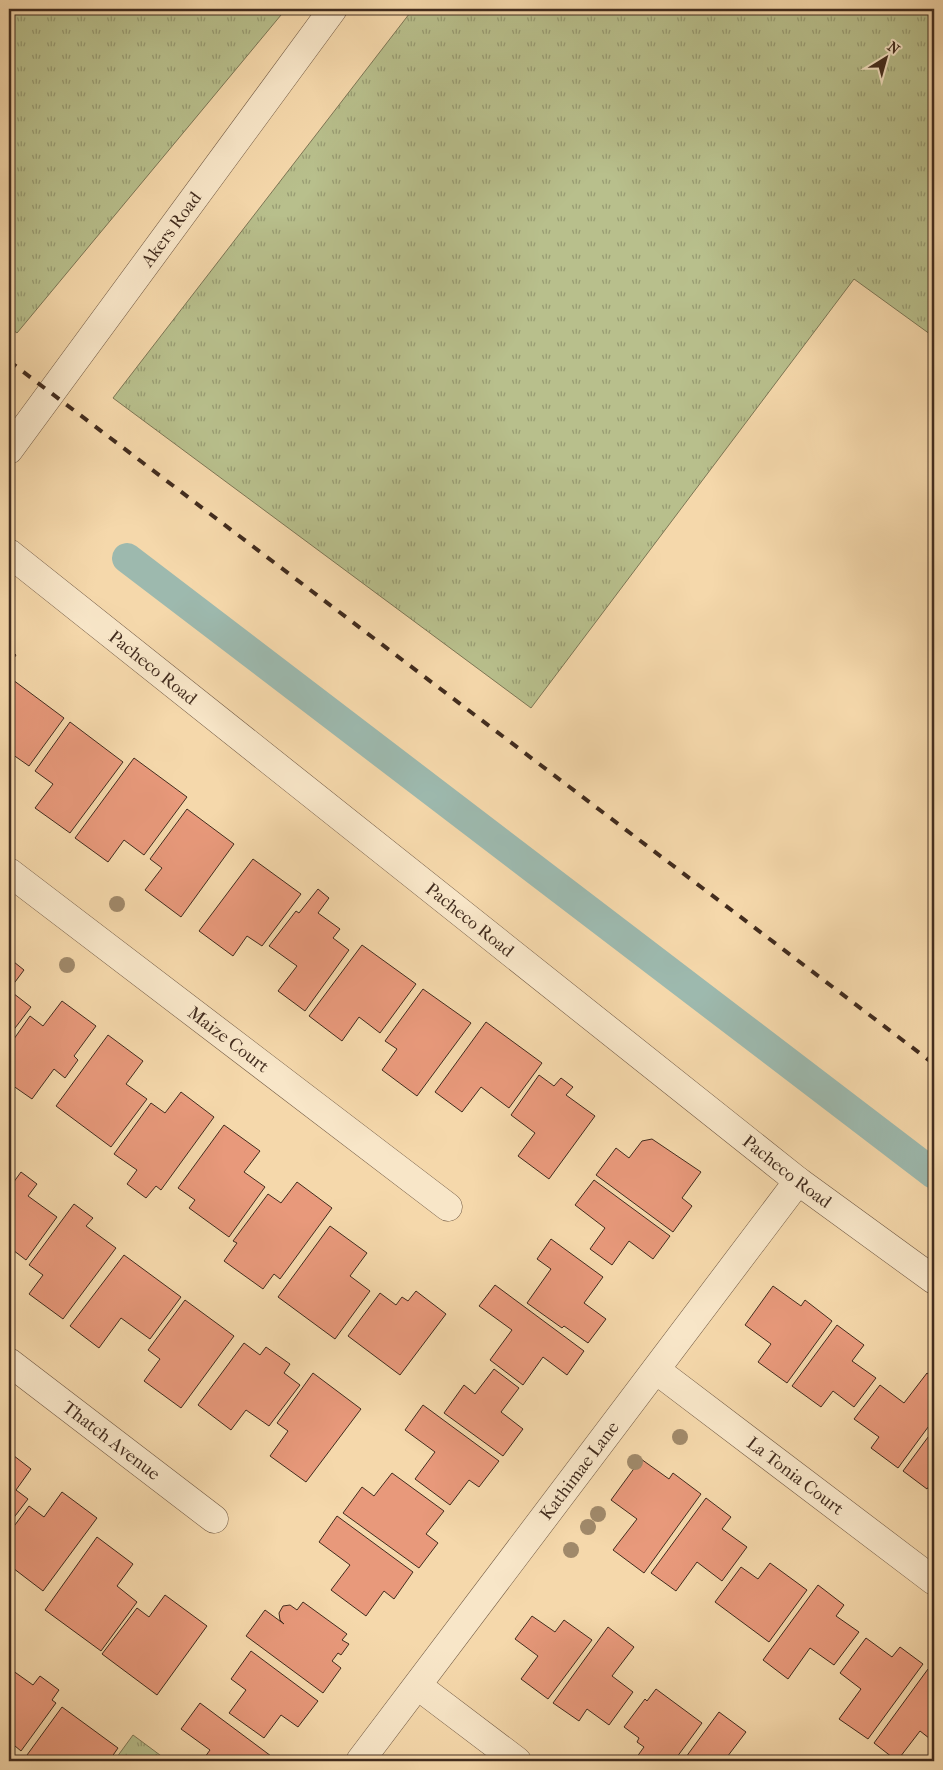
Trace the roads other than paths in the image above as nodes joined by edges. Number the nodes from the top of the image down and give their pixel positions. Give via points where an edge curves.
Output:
1 (333, 9) edge
2 (9, 450) edge
3 (9, 553) edge
4 (9, 872) edge
5 (798, 1181) junction
6 (448, 1207) dead end
7 (934, 1280) edge
8 (9, 1362) edge
9 (656, 1370) junction
10 (214, 1519) dead end
11 (934, 1581) edge
12 (418, 1686) junction
13 (360, 1761) edge
14 (517, 1761) edge

1 - 2 street, Akers Road
3 - 5 street, Pacheco Road
4 - 6 street, Maize Court
5 - 7 street, Pacheco Road
5 - 9 street, Kathimae Lane
8 - 10 street, Thatch Avenue
9 - 11 street, La Tonia Court
9 - 12 street, Kathimae Lane
12 - 13 street, Kathimae Lane
12 - 14 street

